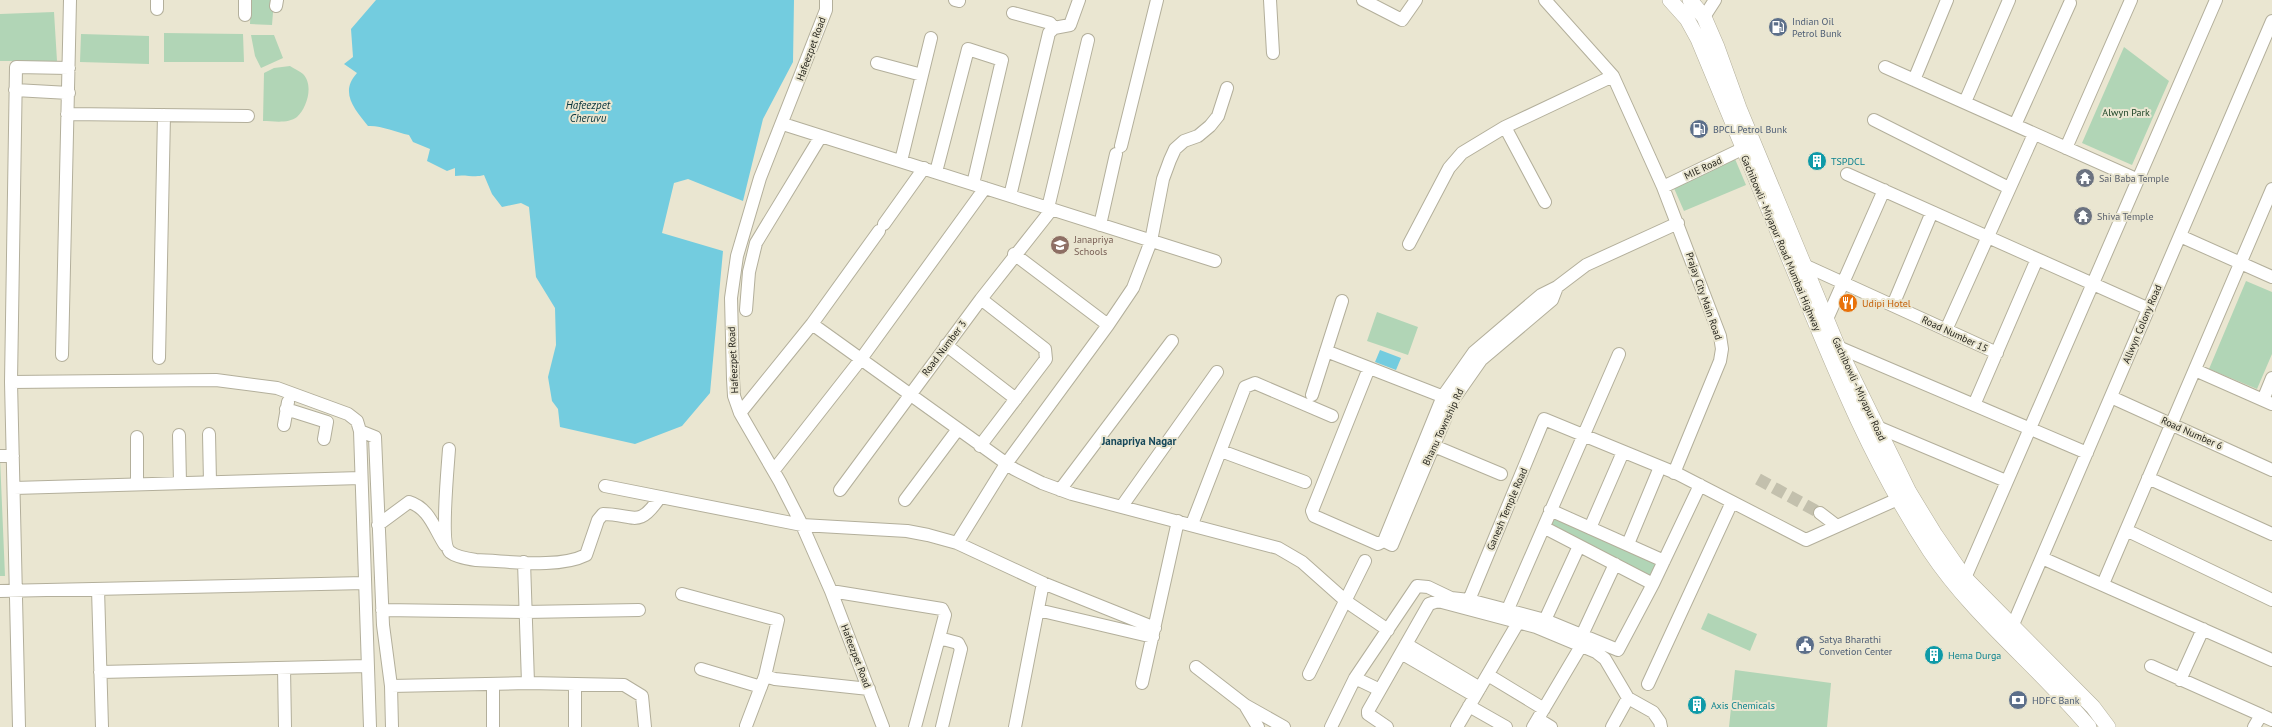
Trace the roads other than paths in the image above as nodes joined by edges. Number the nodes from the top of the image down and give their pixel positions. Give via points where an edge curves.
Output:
1 (70, 0) edge
2 (245, 0) edge
3 (1079, 0) edge
4 (1157, 0) edge
5 (1270, 0) edge
6 (1363, 0) edge
7 (1416, 0) edge
8 (1545, 0) edge
9 (1670, 0) edge
10 (1690, 0) edge
11 (1715, 0) edge
12 (1947, 0) edge
13 (2009, 0) edge
14 (2131, 0) edge
15 (2216, 0) edge
16 (828, 1) edge
17 (1376, 2) edge
18 (2070, 3) dead end
19 (1013, 13) dead end
20 (245, 15) dead end
21 (1704, 17) junction
22 (2272, 21) edge
23 (1054, 28) junction
24 (931, 38) dead end
25 (1088, 40) dead end
26 (1274, 53) dead end
27 (877, 63) dead end
28 (1885, 67) dead end
29 (69, 68) junction
30 (922, 76) junction
31 (1613, 76) junction
32 (1914, 80) junction
33 (1227, 88) dead end
34 (15, 90) junction
35 (68, 93) junction
36 (1964, 102) junction
37 (68, 114) junction
38 (164, 115) junction
39 (248, 116) dead end
40 (1874, 120) dead end
41 (783, 124) junction
42 (2015, 125) junction
43 (1505, 127) junction
44 (2034, 134) junction
45 (821, 136) junction
46 (2066, 148) junction
47 (1742, 149) junction
48 (901, 161) junction
49 (924, 168) junction
50 (936, 172) junction
51 (1847, 174) dead end
52 (2136, 179) junction
53 (973, 184) junction
54 (1663, 187) junction
55 (985, 188) junction
56 (2009, 188) junction
57 (2272, 189) edge
58 (1884, 190) junction
59 (1010, 196) junction
60 (1545, 202) dead end
61 (1050, 209) junction
62 (2267, 211) edge
63 (1932, 212) junction
64 (1678, 223) junction
65 (1100, 224) junction
66 (2180, 236) junction
67 (1988, 237) junction
68 (1151, 241) junction
69 (1409, 244) dead end
70 (1014, 254) junction
71 (2037, 259) junction
72 (1215, 261) dead end
73 (2240, 263) junction
74 (1804, 264) junction
75 (2272, 277) edge
76 (1842, 282) junction
77 (2091, 283) junction
78 (981, 299) junction
79 (1342, 301) dead end
80 (1893, 305) junction
81 (2149, 309) junction
82 (746, 310) dead end
83 (1827, 319) junction
84 (812, 324) junction
85 (1108, 325) junction
86 (1946, 330) junction
87 (1172, 341) dead end
88 (946, 345) junction
89 (1838, 347) junction
90 (1326, 351) junction
91 (1997, 353) junction
92 (1619, 354) dead end
93 (62, 355) dead end
94 (159, 358) dead end
95 (861, 359) junction
96 (1369, 368) junction
97 (2195, 370) junction
98 (1217, 372) dead end
99 (2272, 378) edge
100 (11, 382) junction
101 (290, 393) junction
102 (909, 393) junction
103 (1312, 394) dead end
104 (1448, 398) junction
105 (2111, 398) junction
106 (1016, 399) junction
107 (2267, 402) edge
108 (1974, 405) junction
109 (286, 409) junction
110 (740, 413) junction
111 (1332, 416) dead end
112 (2172, 424) junction
113 (284, 425) dead end
114 (1875, 426) junction
115 (958, 429) junction
116 (2029, 429) junction
117 (360, 432) junction
118 (209, 434) dead end
119 (179, 435) dead end
120 (1584, 436) junction
121 (137, 437) dead end
122 (324, 439) dead end
123 (980, 446) junction
124 (1434, 446) junction
125 (449, 449) dead end
126 (1221, 451) junction
127 (1623, 452) junction
128 (2087, 453) junction
129 (0, 456) edge
130 (13, 456) junction
131 (1006, 464) junction
132 (1660, 467) junction
133 (774, 470) junction
134 (2272, 470) edge
135 (1674, 473) junction
136 (1501, 474) dead end
137 (361, 478) junction
138 (2148, 478) junction
139 (2006, 481) junction
140 (210, 482) junction
141 (1305, 482) dead end
142 (180, 483) junction
143 (137, 484) junction
144 (1700, 485) junction
145 (605, 486) dead end
146 (14, 488) junction
147 (840, 490) dead end
148 (1060, 490) junction
149 (660, 497) junction
150 (1898, 499) junction
151 (905, 500) dead end
152 (1732, 502) junction
153 (1122, 506) junction
154 (1550, 510) junction
155 (1820, 513) tunnel mouth
156 (1178, 521) junction
157 (1192, 524) junction
158 (378, 525) junction
159 (802, 525) junction
160 (1837, 526) junction
161 (1545, 528) junction
162 (1590, 528) junction
163 (2126, 530) junction
164 (2272, 534) edge
165 (1384, 541) junction
166 (957, 543) junction
167 (1628, 544) junction
168 (446, 546) junction
169 (1579, 546) junction
170 (2042, 558) junction
171 (1664, 560) junction
172 (1365, 561) dead end
173 (524, 562) junction
174 (1615, 564) junction
175 (381, 577) junction
176 (1965, 578) junction
177 (365, 580) junction
178 (1043, 583) junction
179 (1653, 584) junction
180 (2103, 584) junction
181 (98, 589) junction
182 (0, 591) edge
183 (16, 591) junction
184 (831, 592) junction
185 (682, 594) dead end
186 (1469, 600) junction
187 (2272, 600) edge
188 (1346, 601) junction
189 (1508, 609) junction
190 (382, 610) junction
191 (639, 610) dead end
192 (1038, 610) junction
193 (525, 612) junction
194 (1545, 620) junction
195 (1519, 621) junction
196 (2012, 627) junction
197 (2203, 629) junction
198 (1388, 630) junction
199 (1154, 633) junction
200 (939, 638) junction
201 (1582, 640) junction
202 (1404, 648) junction
203 (2272, 660) edge
204 (368, 666) junction
205 (2151, 666) dead end
206 (1196, 667) dead end
207 (284, 668) junction
208 (701, 669) dead end
209 (100, 672) junction
210 (1309, 674) dead end
211 (1488, 675) junction
212 (765, 676) junction
213 (1355, 678) junction
214 (2180, 680) junction
215 (528, 683) junction
216 (1142, 683) dead end
217 (493, 684) junction
218 (1648, 684) dead end
219 (575, 685) junction
220 (391, 686) junction
221 (761, 687) junction
222 (869, 689) junction
223 (1380, 690) junction
224 (1475, 697) junction
225 (1628, 698) junction
226 (1245, 706) junction
227 (1538, 718) edge
228 (2266, 718) edge
229 (746, 726) dead end
230 (19, 727) edge
231 (102, 727) edge
232 (285, 727) edge
233 (370, 727) edge
234 (392, 727) edge
235 (493, 727) edge
236 (575, 727) edge
237 (645, 727) edge
238 (883, 727) edge
239 (915, 727) edge
240 (942, 727) edge
241 (1015, 727) edge
242 (1258, 727) edge
243 (1284, 727) edge
244 (1331, 727) edge
245 (1387, 727) edge
246 (1457, 727) edge
247 (1506, 727) edge
248 (1551, 727) edge
249 (1612, 727) edge
250 (1661, 727) edge
251 (2089, 727) edge
252 (2108, 727) edge
253 (2254, 727) edge

1 - 29 street
2 - 20 street
3 - 23 street via 1070,25
4 - 65 street
5 - 26 street
6 - 17 street
7 - 17 street via 1402,20
8 - 31 street, Prajay City Main Road
9 - 47 main road, Gachibowli - Miyapur Road Mumbai Highway via 1687,19 1698,39
10 - 21 main road, Gachibowli - Miyapur Road
11 - 21 street
12 - 32 street
13 - 36 street
14 - 46 street
15 - 52 street
16 - 41 street, Hafeezpet Road
18 - 42 street
19 - 23 street via 1050,23
21 - 74 main road, Gachibowli - Miyapur Road
22 - 66 street, Allwyn Colony Road
23 - 59 street via 1049,33
24 - 30 street
25 - 61 street
27 - 30 street
28 - 32 street
29 - 34 street via 16,66
29 - 35 street
30 - 48 street
31 - 43 street
31 - 54 street, Prajay City Main Road
32 - 36 street
33 - 68 street via 1218,116 1210,126 1175,149 1163,179
34 - 35 street
34 - 100 street
35 - 37 street
36 - 42 street
37 - 38 street
37 - 93 street
38 - 39 street
38 - 94 street
40 - 56 street
41 - 45 street
41 - 110 street, Hafeezpet Road via 760,178 737,256 732,298 732,339 734,396
42 - 44 street
43 - 60 street
43 - 69 street via 1462,153 1453,163
44 - 46 street
44 - 56 street
45 - 48 street
45 - 82 street via 756,243 749,272
46 - 52 street
47 - 54 street, MIE Road
47 - 150 main road, Gachibowli - Miyapur Road Mumbai Highway via 1855,415
48 - 49 street
49 - 50 street
49 - 84 street
50 - 53 street
50 - 53 street via 968,49 1002,60
51 - 58 street
52 - 77 street
53 - 55 street
54 - 64 street, Prajay City Main Road
55 - 59 street
55 - 95 street
56 - 67 street
57 - 62 street
58 - 63 street
58 - 76 street
59 - 61 street
61 - 65 street
61 - 70 street, Road Number 3
62 - 73 street
63 - 67 street
63 - 80 street
64 - 104 street, Bhanu Township Rd via 1586,265 1557,288 1541,295 1474,352
64 - 135 street, Prajay City Main Road via 1720,336 1722,349 1720,361
65 - 68 street
66 - 73 street
66 - 81 street, Allwyn Colony Road
67 - 71 street
67 - 86 street
68 - 72 street
68 - 85 street via 1133,288
70 - 78 street, Road Number 3
70 - 85 street
71 - 77 street
71 - 91 street
73 - 75 street
73 - 97 street
74 - 76 street, Road Number 15
74 - 83 main road, Gachibowli - Miyapur Road
76 - 80 street, Road Number 15
76 - 83 street
77 - 81 street
77 - 116 street
78 - 88 street, Road Number 3
78 - 106 street via 1045,349 1047,354 1046,359
79 - 90 street
80 - 86 street, Road Number 15
81 - 105 street, Allwyn Colony Road
83 - 89 main road, Gachibowli - Miyapur Road
84 - 95 street
84 - 110 street
85 - 131 street
86 - 91 street, Road Number 15
87 - 148 street
88 - 102 street, Road Number 3
88 - 106 street
89 - 108 street
89 - 114 main road, Gachibowli - Miyapur Road
90 - 96 street, Bhanu Township Rd
90 - 103 street
91 - 108 street
92 - 120 street
95 - 102 street
95 - 133 street
96 - 104 street, Bhanu Township Rd
96 - 165 street via 1312,514 1378,544
97 - 107 street
97 - 112 street
98 - 153 street
99 - 107 street
100 - 101 street via 216,380 277,388
100 - 130 street
101 - 109 street
101 - 117 street via 348,414 357,421
102 - 115 street
102 - 147 street, Road Number 3
104 - 124 street, Bhanu Township Rd
104 - 165 street, Bhanu Township Rd
105 - 112 street, Road Number 6
105 - 128 street, Allwyn Colony Road
106 - 123 street
108 - 116 street
109 - 113 street
109 - 122 street via 327,422
110 - 133 street, Hafeezpet Road
111 - 126 street via 1255,383 1250,384 1245,387
112 - 134 street, Road Number 6
112 - 138 street
114 - 139 street
114 - 176 main road, Gachibowli - Miyapur Road via 1909,492
115 - 123 street
115 - 151 street
116 - 128 street
116 - 139 street
117 - 137 street
117 - 158 street via 375,437
118 - 140 street
119 - 142 street
120 - 127 street
120 - 154 street
120 - 186 street, Ganesh Temple Road via 1544,419
121 - 143 street
123 - 131 street
124 - 136 street
124 - 165 street, Bhanu Township Rd via 1392,544
125 - 168 street
126 - 141 street
126 - 157 street
127 - 132 street
127 - 162 street
128 - 170 street, Allwyn Colony Road
129 - 130 street
130 - 146 street
131 - 148 street
131 - 166 street
132 - 135 street
132 - 167 street
133 - 159 street, Hafeezpet Road
135 - 144 street
137 - 140 street
137 - 177 street
138 - 163 street
138 - 164 street
139 - 176 street
140 - 142 street
142 - 143 street
143 - 146 street
144 - 152 street
144 - 171 street
145 - 149 street
146 - 183 street
148 - 153 street
149 - 159 street
149 - 173 street via 646,516 636,519 603,514 598,520 586,555 576,560
150 - 160 street
150 - 251 main road, Gachibowli - Miyapur Road Mumbai Highway via 1955,586
152 - 160 street via 1806,540
152 - 218 street
153 - 156 street
154 - 161 street
154 - 162 street
155 - 160 street
156 - 157 street
156 - 199 street
157 - 188 street via 1278,548 1302,562
158 - 168 street via 409,502 426,512
158 - 175 street
159 - 166 street via 907,531
159 - 184 street, Hafeezpet Road
161 - 169 street
161 - 189 street
162 - 167 street
163 - 180 street
163 - 187 street
166 - 178 street
167 - 171 street
168 - 173 street via 450,552 476,560
169 - 174 street
169 - 194 street
170 - 180 street
170 - 196 street, Allwyn Colony Road
171 - 179 street
172 - 188 street
173 - 193 street
174 - 179 street
174 - 201 street
175 - 177 street
175 - 190 street
176 - 196 main road, Gachibowli - Miyapur Road
177 - 181 street
177 - 204 street
178 - 192 street
178 - 199 street
179 - 201 street via 1618,650
180 - 197 street
181 - 183 street
181 - 209 street
182 - 183 street
183 - 230 street
184 - 200 street via 942,609 945,615
184 - 222 street, Hafeezpet Road
185 - 212 street via 778,620
186 - 189 street
186 - 198 street via 1451,598 1428,587 1417,586
188 - 198 street
188 - 210 street
189 - 194 street
190 - 193 street
190 - 220 street
191 - 193 street
192 - 199 street
192 - 241 street
193 - 215 street
194 - 201 street
195 - 201 street
195 - 202 street via 1433,601
195 - 211 street
196 - 252 main road, Gachibowli - Miyapur Road via 2092,707
197 - 203 street
197 - 214 street
198 - 213 street
199 - 216 street
200 - 239 street
200 - 240 street via 958,643 961,649
201 - 225 street via 1605,659
201 - 227 street
202 - 223 street
202 - 224 street
204 - 207 street
204 - 233 street
205 - 214 street
206 - 226 street
207 - 209 street
207 - 232 street
208 - 221 street
209 - 231 street
211 - 224 street
211 - 227 street
212 - 221 street
212 - 222 street
213 - 223 street
213 - 244 street
214 - 228 street
215 - 217 street
215 - 219 street
217 - 220 street
217 - 235 street
219 - 236 street
219 - 237 street via 624,685 633,689 642,696
220 - 234 street
221 - 229 street
222 - 238 street, Hafeezpet Road
223 - 245 street via 1368,714
224 - 246 street
224 - 247 street
225 - 249 street
225 - 250 street via 1654,712
226 - 242 street
226 - 243 street
227 - 248 street
228 - 253 street

